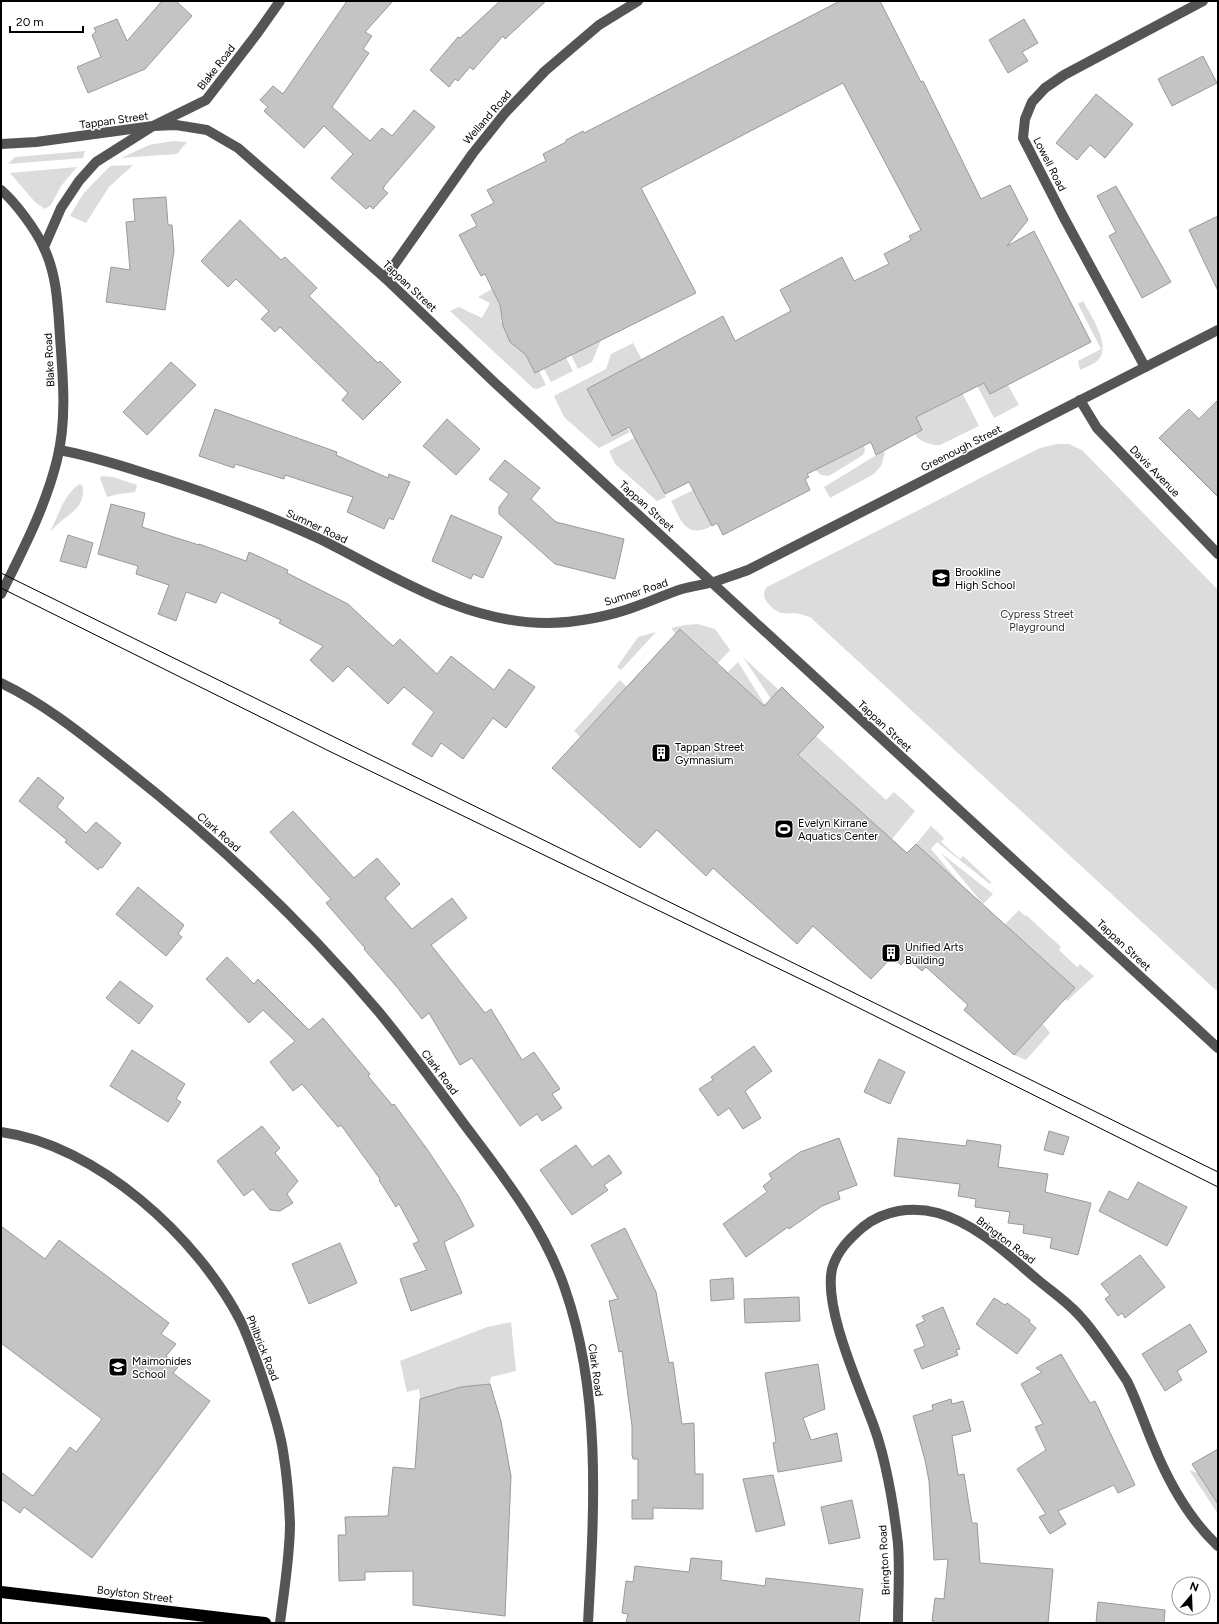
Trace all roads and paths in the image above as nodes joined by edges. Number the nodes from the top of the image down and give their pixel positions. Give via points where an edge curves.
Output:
1 (280, 1) edge
2 (638, 1) edge
3 (1203, 1) edge
4 (153, 126) junction
5 (1, 144) edge
6 (1, 190) edge
7 (44, 247) junction
8 (385, 278) junction
9 (1218, 330) edge
10 (1145, 367) junction
11 (1080, 400) junction
12 (59, 450) junction
13 (1218, 554) edge
14 (713, 582) junction
15 (1, 594) edge
16 (1, 683) edge
17 (1218, 1048) edge
18 (1, 1132) edge
19 (1218, 1546) edge
20 (1, 1592) edge
21 (266, 1623) edge
22 (280, 1623) edge
23 (588, 1623) edge
24 (898, 1623) edge

1 - 4 street, Blake Road via 206,100
2 - 8 street, Welland Road via 593,30 545,71 506,113 473,153
3 - 10 street, Lowell Road via 1064,75 1045,88 1032,102 1025,119 1023,138
4 - 5 street, Tappan Street via 64,139
4 - 7 street, Blake Road via 96,162 79,181 61,208
4 - 8 street, Tappan Street via 193,126 224,138
6 - 7 street, Blake Road via 12,200
7 - 12 street, Blake Road via 56,292 60,332 63,408
8 - 14 street, Tappan Street
9 - 10 street, Greenough Street
10 - 11 street, Greenough Street
11 - 13 street, Davis Avenue via 1097,428
11 - 14 street, Greenough Street via 754,567
12 - 14 street, Sumner Road via 108,461 282,523 432,596 499,617 542,623 579,619 624,611 681,589
12 - 15 street via 41,510
14 - 17 street, Tappan Street
16 - 23 street, Clark Road via 60,720 151,789 238,864 322,949 378,1011 517,1195 543,1238 559,1273 571,1306 580,1344 592,1454
18 - 22 street, Philbrick Road via 33,1139 65,1151 135,1196 197,1257 240,1320 274,1412 283,1450 290,1524
19 - 24 street, Brington Road via 1198,1525 1180,1499 1159,1459 1127,1382 1079,1314 986,1238 961,1222 930,1211 904,1210 884,1214 867,1224 841,1248 832,1270 831,1282 841,1335 885,1464 898,1544
20 - 21 highway, Boylston Street

